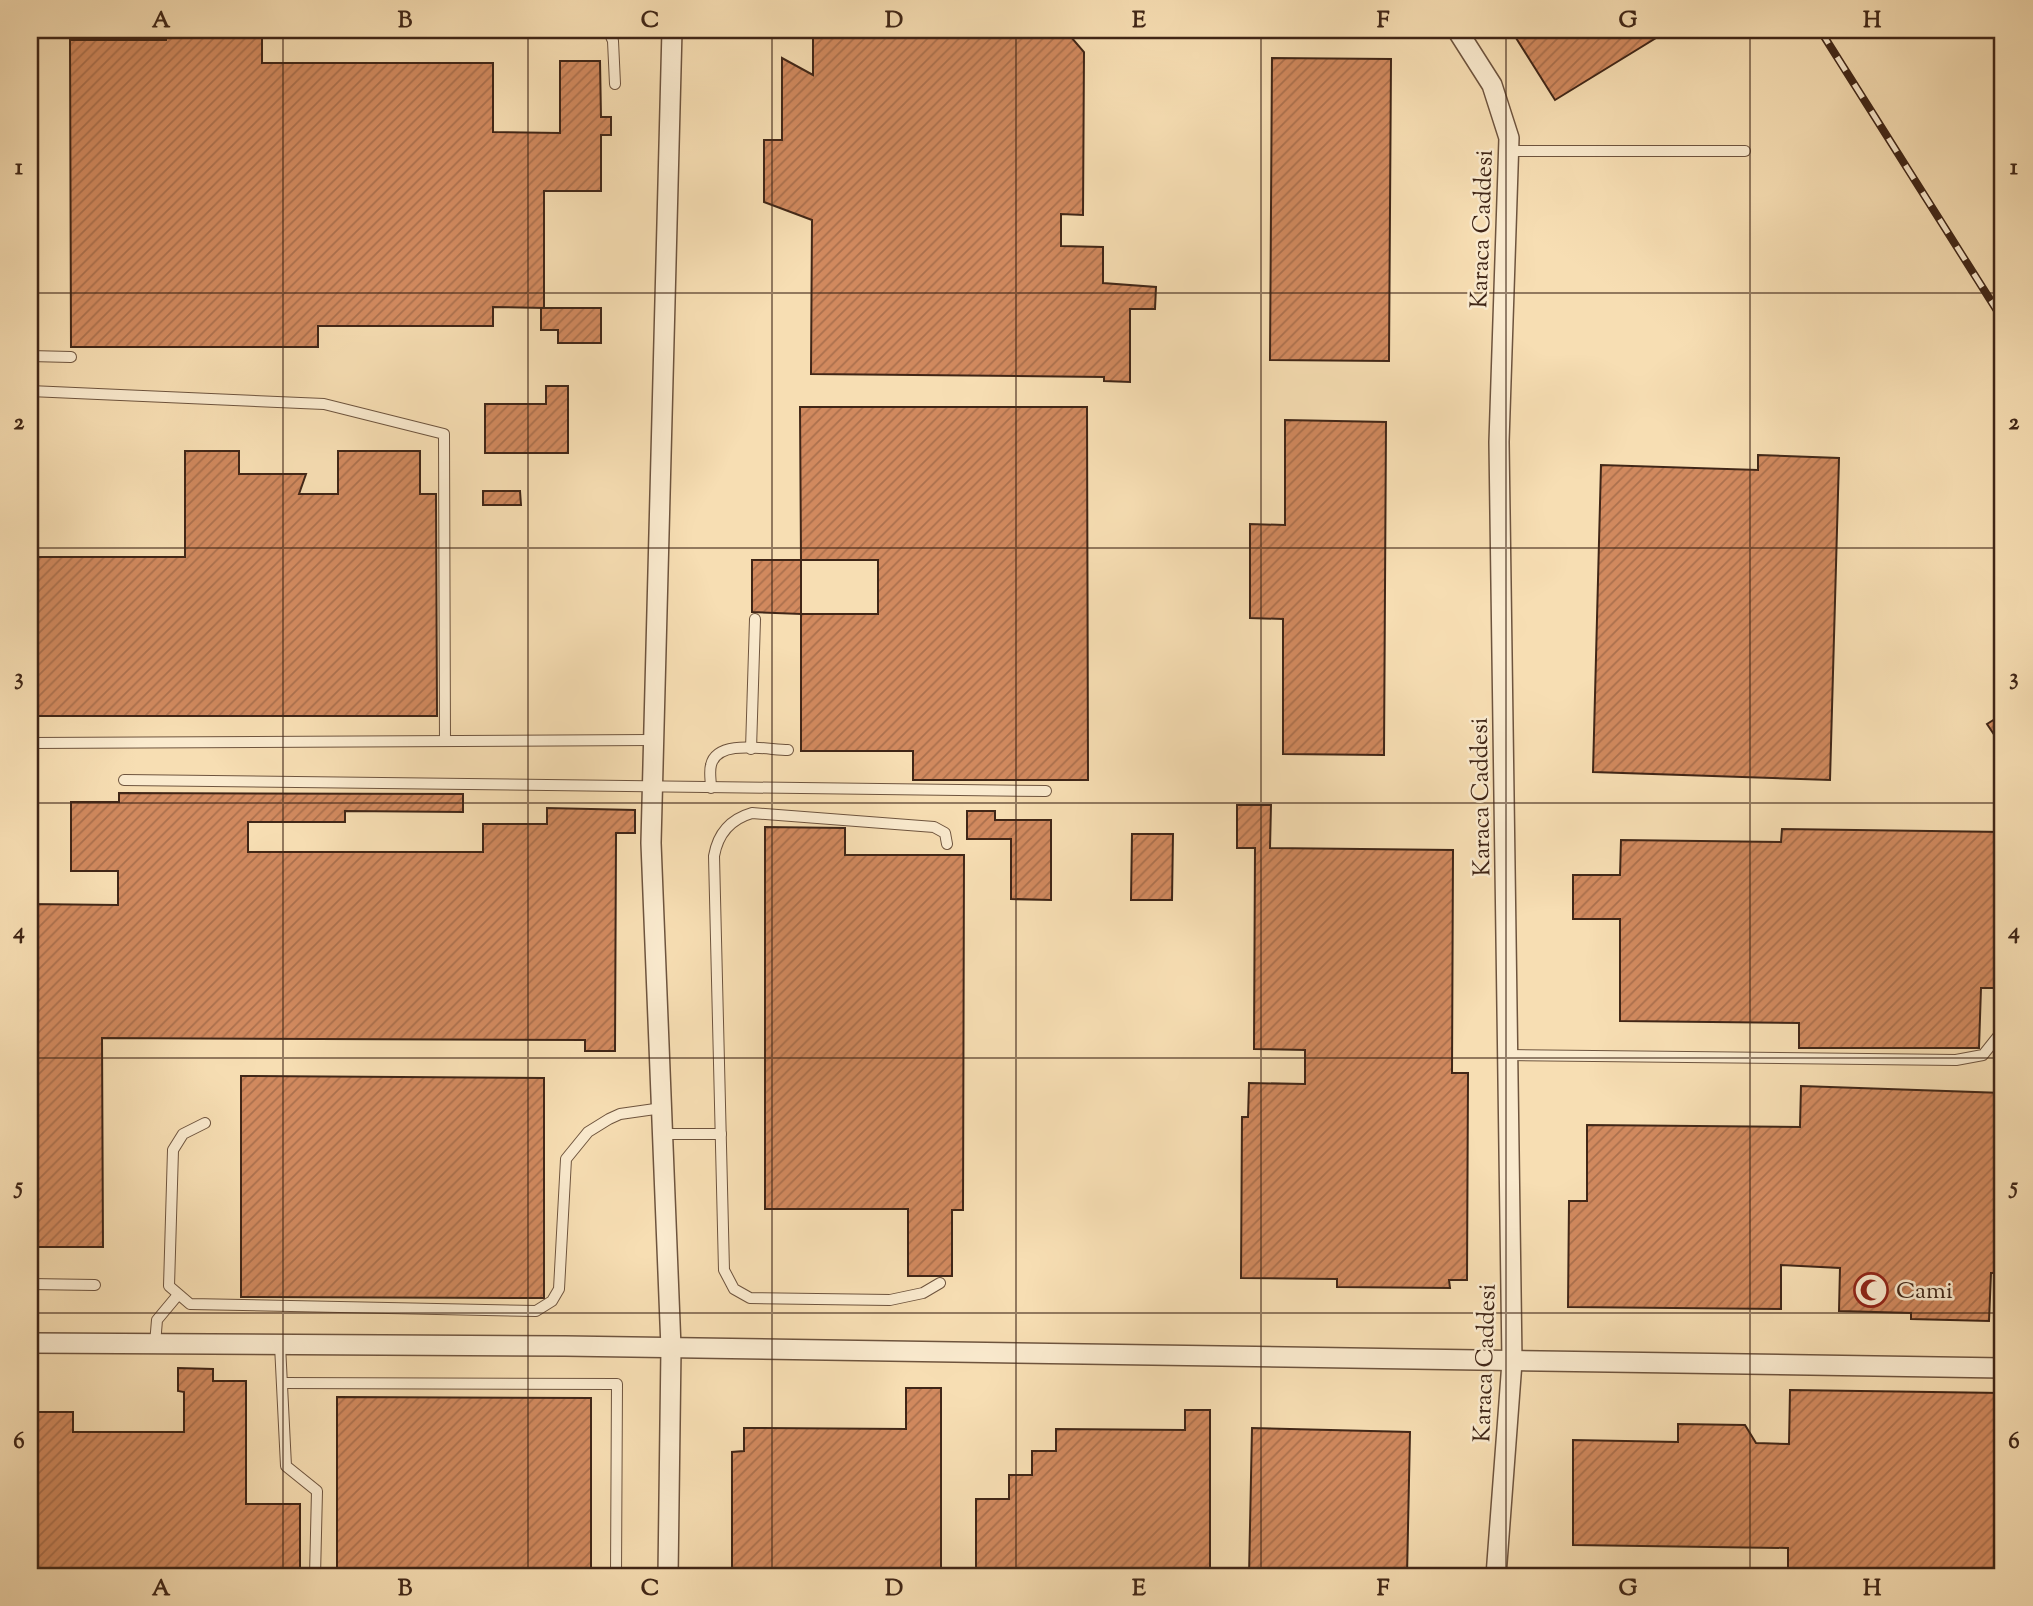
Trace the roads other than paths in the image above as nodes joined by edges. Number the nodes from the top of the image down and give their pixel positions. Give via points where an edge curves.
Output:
1 (608, 30) edge
2 (672, 30) edge
3 (1457, 30) edge
4 (615, 85) dead end
5 (1508, 151) junction
6 (1745, 151) dead end
7 (30, 356) edge
8 (71, 357) dead end
9 (30, 391) edge
10 (754, 619) dead end
11 (652, 740) junction
12 (445, 741) junction
13 (30, 743) edge
14 (751, 749) junction
15 (788, 750) dead end
16 (124, 780) dead end
17 (652, 788) junction
18 (711, 788) junction
19 (1046, 791) dead end
20 (947, 844) dead end
21 (2003, 1030) edge
22 (1508, 1055) junction
23 (662, 1108) junction
24 (205, 1123) dead end
25 (662, 1134) junction
26 (721, 1134) junction
27 (940, 1283) dead end
28 (30, 1284) edge
29 (95, 1284) dead end
30 (177, 1296) junction
31 (30, 1343) edge
32 (155, 1344) junction
33 (280, 1345) junction
34 (671, 1348) junction
35 (1512, 1362) junction
36 (2003, 1368) edge
37 (283, 1383) junction
38 (315, 1576) edge
39 (616, 1576) edge
40 (668, 1576) edge
41 (1496, 1576) edge

1 - 4 lane via 613,41
2 - 11 street
3 - 5 street, Karaca Caddesi via 1492,85 1509,138
5 - 6 lane
5 - 22 street, Karaca Caddesi via 1499,442
7 - 8 lane
9 - 12 lane via 324,404 444,434
10 - 14 lane
11 - 12 lane
11 - 17 street
12 - 13 lane
14 - 15 lane
14 - 18 lane via 726,750 715,757 710,766
16 - 17 lane
17 - 18 lane
17 - 23 street
18 - 19 lane
20 - 26 lane via 945,833 934,827 752,813 737,818 724,830 714,856
21 - 22 lane via 1983,1055 1956,1060
22 - 35 street, Karaca Caddesi
23 - 25 street
23 - 30 lane via 609,1119 588,1132 566,1159 559,1289 542,1310 190,1304
24 - 30 lane via 183,1134 171,1160 169,1286
25 - 26 lane
25 - 34 street
26 - 27 lane via 724,1270 739,1293 750,1298 890,1300 923,1293
28 - 29 lane
30 - 32 lane via 157,1320
31 - 32 street
32 - 33 street
33 - 34 street
33 - 37 lane
34 - 35 street
34 - 40 street
35 - 36 street
35 - 41 street, Karaca Caddesi
37 - 38 lane via 286,1465 317,1491
37 - 39 lane via 617,1384

